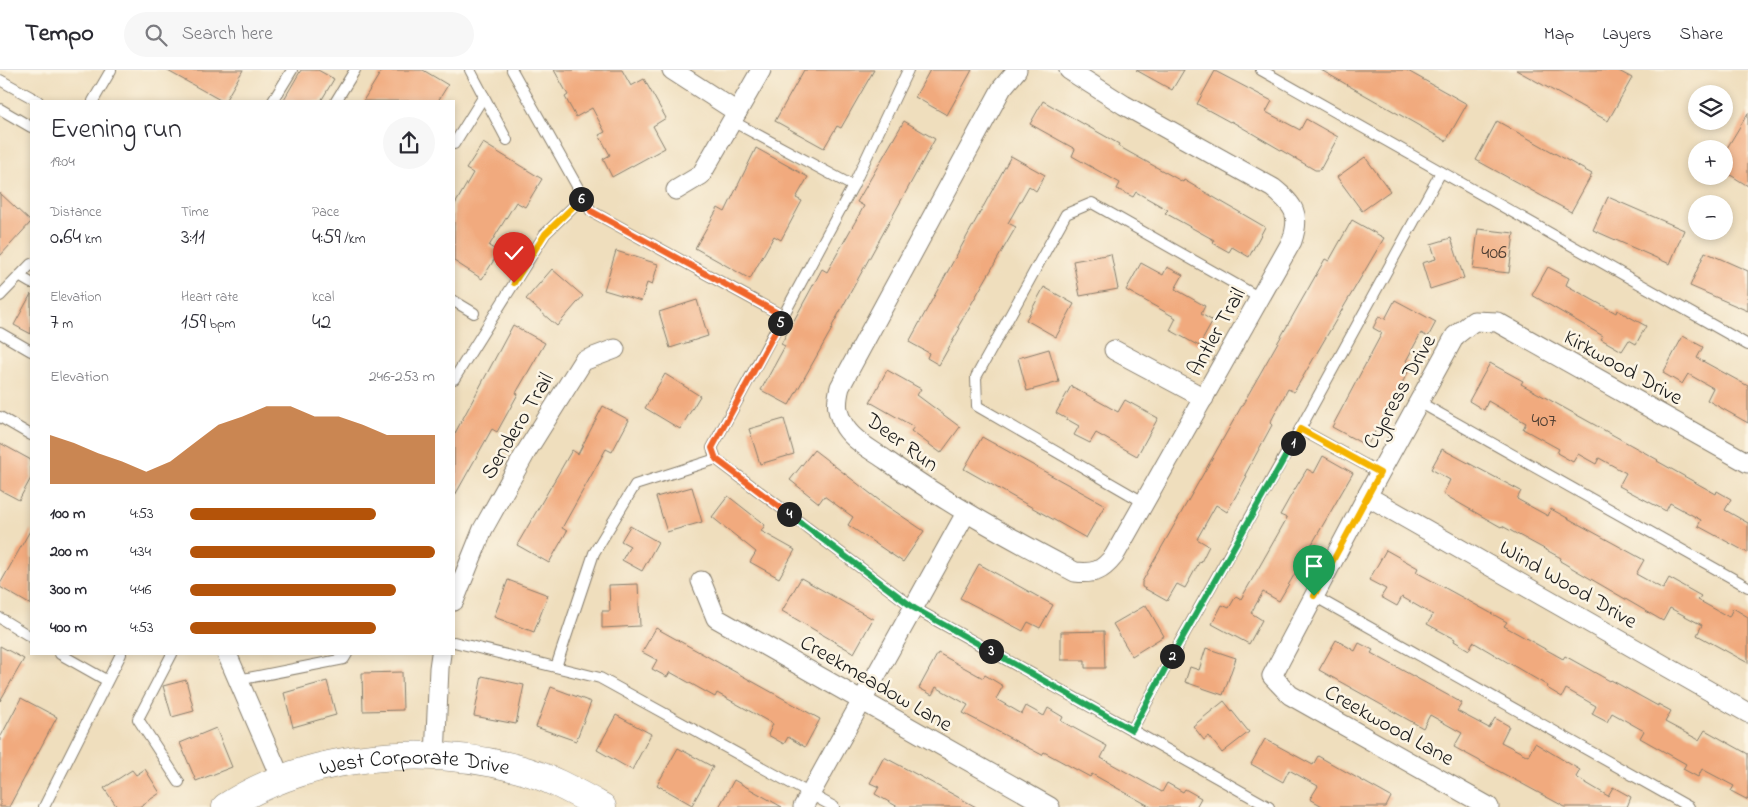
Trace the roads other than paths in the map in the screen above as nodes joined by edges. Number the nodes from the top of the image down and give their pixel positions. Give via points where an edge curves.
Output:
1 (111, 70) edge
2 (292, 70) edge
3 (355, 70) edge
4 (470, 70) edge
5 (512, 70) edge
6 (672, 70) edge
7 (761, 70) edge
8 (908, 70) edge
9 (1017, 70) edge
10 (1069, 70) edge
11 (1261, 70) edge
12 (0, 80) edge
13 (484, 96) junction
14 (36, 100) edge
15 (94, 100) edge
16 (274, 100) edge
17 (337, 100) edge
18 (0, 109) edge
19 (734, 116) junction
20 (30, 126) edge
21 (507, 140) dead end
22 (455, 142) edge
23 (1441, 172) junction
24 (854, 186) junction
25 (676, 190) dead end
26 (583, 197) junction
27 (30, 265) edge
28 (20, 276) junction
29 (30, 281) edge
30 (0, 296) edge
31 (1260, 298) junction
32 (455, 302) edge
33 (474, 313) dead end
34 (783, 316) junction
35 (1474, 321) joint
36 (0, 333) edge
37 (1748, 345) edge
38 (616, 349) dead end
39 (30, 350) edge
40 (1114, 350) dead end
41 (455, 377) edge
42 (1204, 398) junction
43 (1419, 402) junction
44 (0, 417) edge
45 (1300, 429) junction
46 (30, 434) edge
47 (716, 459) junction
48 (1748, 463) edge
49 (1380, 473) junction
50 (1367, 496) junction
51 (1145, 503) junction
52 (966, 513) junction
53 (700, 581) dead end
54 (1748, 587) edge
55 (1314, 596) junction
56 (455, 598) edge
57 (914, 608) junction
58 (0, 618) edge
59 (30, 636) edge
60 (455, 642) edge
61 (62, 655) edge
62 (120, 655) edge
63 (171, 655) edge
64 (227, 655) edge
65 (346, 655) edge
66 (441, 655) edge
67 (556, 667) junction
68 (1272, 676) joint
69 (106, 680) junction
70 (238, 680) junction
71 (862, 701) junction
72 (1748, 713) edge
73 (1132, 730) junction
74 (435, 757) junction
75 (281, 779) junction
76 (179, 782) dead end
77 (806, 800) edge
78 (44, 807) edge
79 (226, 807) edge
80 (602, 807) edge
81 (834, 807) edge
82 (1050, 807) edge
83 (1269, 807) edge
84 (1489, 807) edge
85 (1689, 807) edge

1 - 15 lane
2 - 16 lane
3 - 17 lane
4 - 13 lane
5 - 26 lane
6 - 19 street
7 - 19 street
8 - 24 lane
9 - 52 street, Deer Run via 1002,88 840,387 836,403 846,428 860,442
10 - 31 street, Antler Trail via 1124,105 1273,188 1288,200 1295,212 1297,226
11 - 23 lane
12 - 14 lane
13 - 21 lane
13 - 22 lane
18 - 20 lane
19 - 24 lane
19 - 25 street via 701,175
23 - 37 lane
23 - 45 lane
24 - 34 lane
26 - 34 lane via 591,211
26 - 41 lane via 545,234
27 - 28 lane
28 - 29 lane
28 - 30 lane
31 - 42 street, Antler Trail
31 - 51 lane via 1092,203 1066,214 976,377 976,406
32 - 33 lane
34 - 47 lane via 712,448
35 - 43 street, Cypress Drive via 1455,336
35 - 48 street, Kirkwood Drive via 1497,322
36 - 39 lane
38 - 56 street, Sendero Trail via 583,361 483,528
40 - 42 street
42 - 51 street, Antler Trail
43 - 49 street, Cypress Drive
43 - 54 lane
44 - 46 lane
45 - 49 lane
45 - 73 lane
47 - 57 lane
47 - 67 lane via 634,485 594,553
49 - 50 street, Cypress Drive
50 - 55 street, Cypress Drive
50 - 72 street, Wind Wood Drive
51 - 52 street, Antler Trail via 1107,565 1088,574 1075,572
52 - 57 street
53 - 71 street, Creekmeadow Lane via 716,618
55 - 68 street, Cypress Drive
55 - 85 lane
57 - 71 street
57 - 73 lane
58 - 59 lane
60 - 67 lane
61 - 69 lane
62 - 69 lane
63 - 76 lane via 138,719
64 - 70 street
65 - 70 lane via 344,659
66 - 74 street
67 - 77 lane via 600,678
68 - 84 street, Creekwood Lane via 1290,696
69 - 78 lane
70 - 75 street
71 - 77 street
71 - 82 street, Creekmeadow Lane
73 - 83 lane
74 - 75 street, West Corporate Drive via 382,757 331,763
74 - 80 street, West Corporate Drive via 485,762 520,770 561,784
75 - 79 street, West Corporate Drive via 246,794
77 - 81 lane

